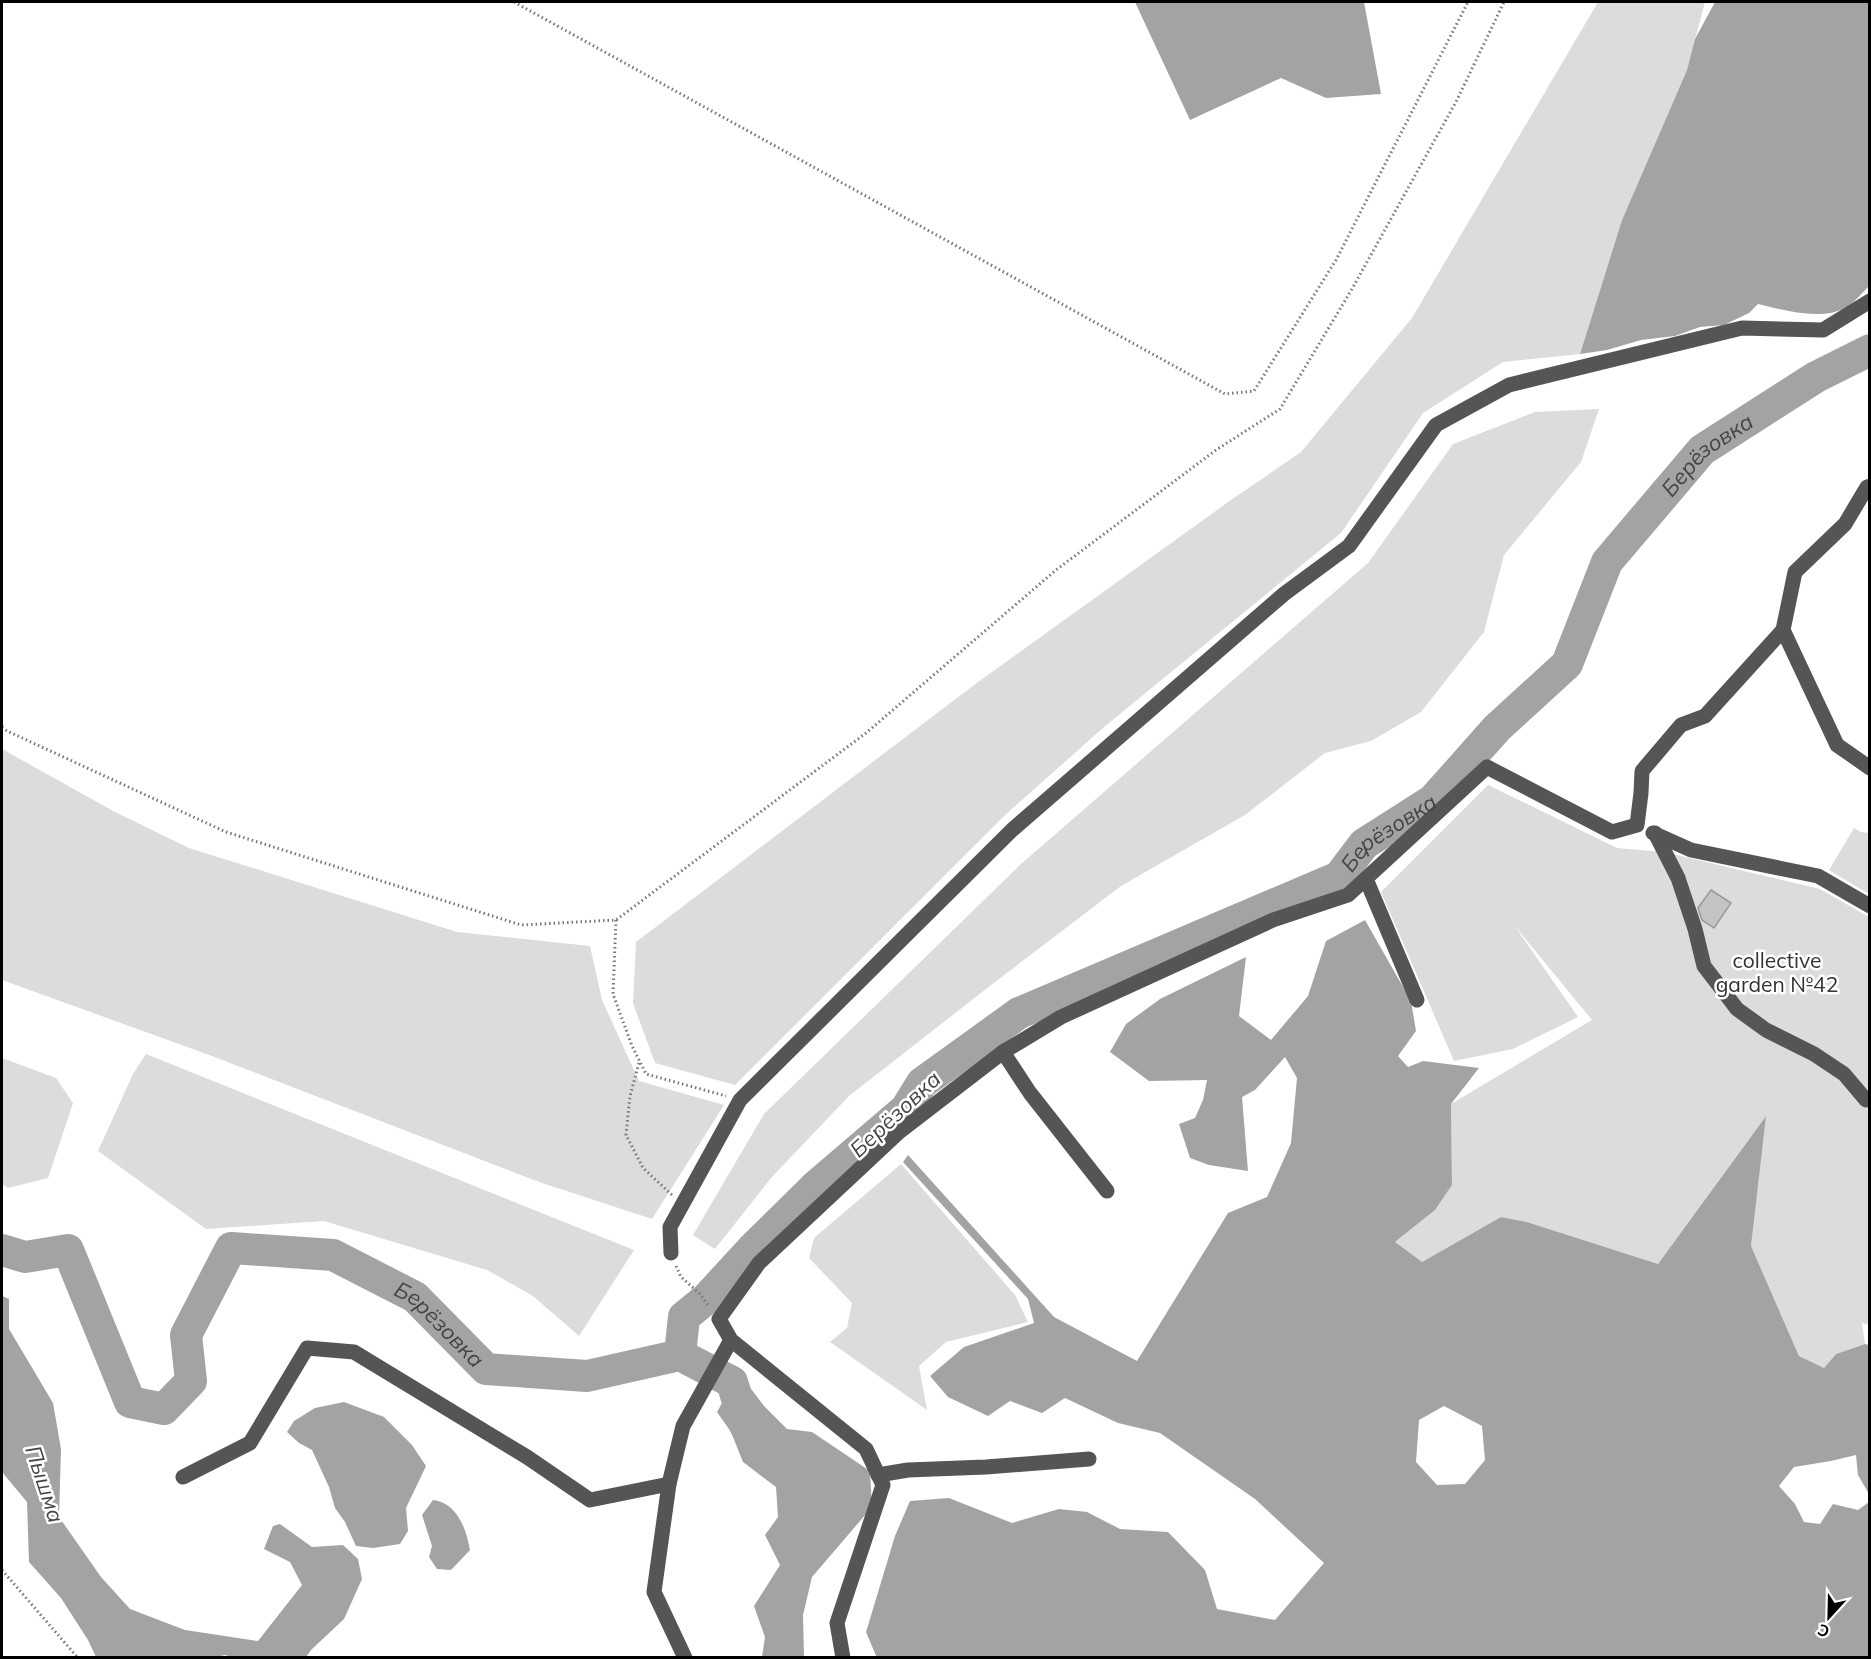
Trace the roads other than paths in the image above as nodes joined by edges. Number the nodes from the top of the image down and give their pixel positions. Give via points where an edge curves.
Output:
1 (1869, 301) edge
2 (1869, 486) edge
3 (1783, 630) junction
4 (1869, 768) edge
5 (1637, 825) junction
6 (1655, 833) junction
7 (1366, 879) junction
8 (1869, 906) edge
9 (1417, 1000) dead end
10 (1003, 1052) junction
11 (1866, 1100) dead end
12 (1107, 1191) dead end
13 (671, 1253) road end
14 (731, 1340) junction
15 (1089, 1459) dead end
16 (878, 1475) junction
17 (183, 1477) dead end
18 (669, 1484) junction
19 (685, 1658) edge
20 (843, 1658) edge

1 - 13 street via 1823,330 1742,328 1509,385 1436,425 1349,546 1284,594 1011,830 740,1100 670,1227
2 - 3 street via 1845,524 1795,572
3 - 4 street via 1837,745
3 - 5 street via 1705,716 1682,725 1642,771
5 - 6 street
5 - 7 street via 1612,832 1487,767
6 - 8 street via 1691,850 1818,876
6 - 11 street via 1678,878 1704,966 1737,1010 1844,1074
7 - 9 street
7 - 10 street via 1348,895 1273,920 1061,1017
10 - 12 street
10 - 14 street via 899,1132 759,1263 718,1319
14 - 16 street via 866,1449
14 - 18 street via 683,1426
15 - 16 street
16 - 20 street via 883,1485 837,1623
17 - 18 street via 250,1443 308,1348 354,1352 590,1500
18 - 19 street via 654,1592

